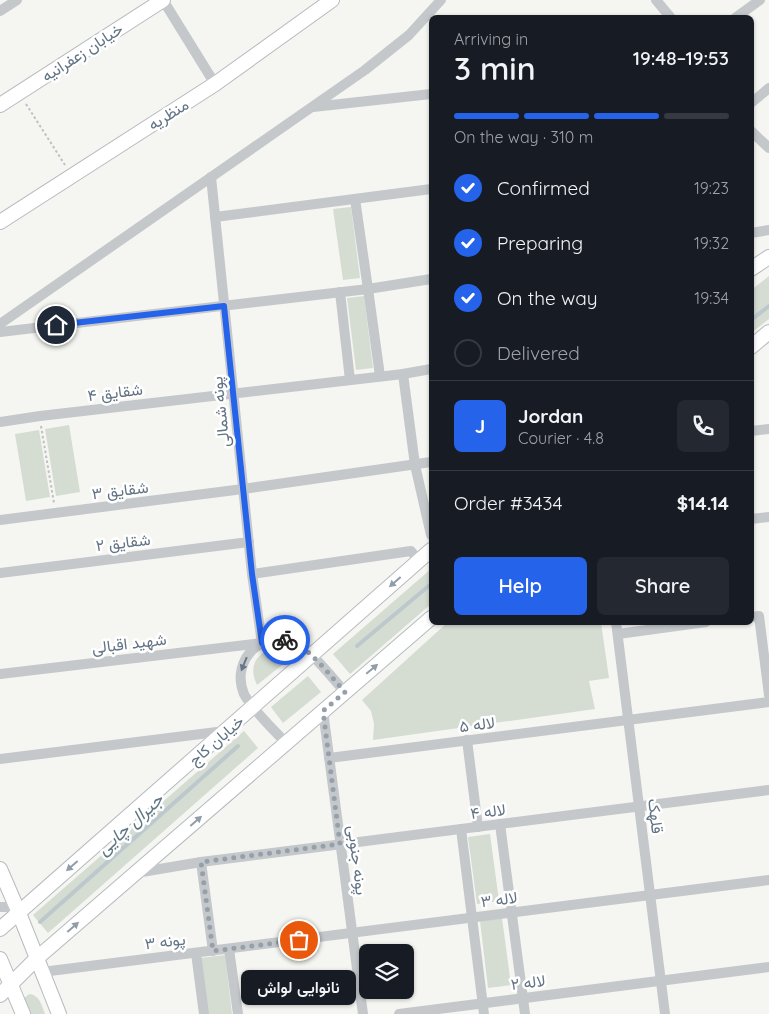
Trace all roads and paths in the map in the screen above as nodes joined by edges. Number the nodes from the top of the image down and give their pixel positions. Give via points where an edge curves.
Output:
1 (17, 0) edge
2 (163, 0) edge
3 (332, 0) edge
4 (441, 0) edge
5 (656, 0) edge
6 (760, 0) edge
7 (0, 11) edge
8 (668, 15) edge
9 (739, 15) edge
10 (216, 84) junction
11 (769, 88) edge
12 (19, 92) junction
13 (429, 94) edge
14 (754, 100) edge
15 (1, 102) edge
16 (312, 107) junction
17 (754, 135) edge
18 (754, 146) edge
19 (767, 146) edge
20 (72, 176) junction
21 (211, 177) junction
22 (429, 189) edge
23 (355, 199) junction
24 (215, 217) junction
25 (0, 222) edge
26 (769, 230) edge
27 (754, 232) edge
28 (769, 257) edge
29 (754, 267) edge
30 (429, 279) edge
31 (368, 289) junction
32 (340, 292) junction
33 (224, 306) junction
34 (0, 324) edge
35 (0, 332) edge
36 (767, 334) edge
37 (754, 345) edge
38 (429, 370) edge
39 (403, 374) junction
40 (380, 376) junction
41 (350, 380) junction
42 (233, 394) junction
43 (40, 416) junction
44 (0, 422) edge
45 (769, 429) edge
46 (754, 431) edge
47 (429, 462) edge
48 (415, 465) junction
49 (243, 489) junction
50 (56, 513) junction
51 (769, 517) edge
52 (754, 519) edge
53 (0, 520) edge
54 (429, 526) edge
55 (249, 542) junction
56 (429, 552) edge
57 (419, 561) junction
58 (0, 573) edge
59 (252, 574) junction
60 (755, 616) edge
61 (429, 620) edge
62 (616, 625) edge
63 (684, 625) edge
64 (618, 634) junction
65 (262, 643) junction
66 (312, 655) junction
67 (0, 674) edge
68 (345, 692) junction
69 (769, 695) edge
70 (769, 702) edge
71 (253, 707) junction
72 (323, 711) junction
73 (628, 720) junction
74 (225, 732) junction
75 (467, 740) junction
76 (286, 743) junction
77 (329, 758) junction
78 (0, 759) edge
79 (769, 790) edge
80 (639, 806) junction
81 (500, 824) junction
82 (478, 827) junction
83 (460, 829) junction
84 (340, 844) junction
85 (201, 862) junction
86 (0, 869) edge
87 (136, 873) junction
88 (769, 880) edge
89 (650, 895) junction
90 (0, 907) edge
91 (17, 910) junction
92 (512, 913) junction
93 (472, 918) junction
94 (0, 929) edge
95 (352, 933) junction
96 (229, 948) junction
97 (213, 951) junction
98 (196, 953) junction
99 (0, 959) edge
100 (36, 959) junction
101 (769, 967) edge
102 (42, 972) junction
103 (661, 980) junction
104 (11, 985) junction
105 (0, 995) edge
106 (523, 998) junction
107 (484, 1009) edge
108 (23, 1014) edge
109 (59, 1014) edge
110 (204, 1014) edge
111 (238, 1014) edge
112 (362, 1014) edge
113 (399, 1014) edge
114 (525, 1014) edge
115 (665, 1014) edge

1 - 7 street
2 - 10 street
2 - 12 main road, خیابان زعفرانیه
3 - 10 main road, منظریه
4 - 16 street via 409,35
5 - 8 street
6 - 9 street
10 - 20 main road, منظریه
11 - 14 street
12 - 15 main road, خیابان زعفرانیه
12 - 20 path
13 - 16 street
16 - 21 street
17 - 19 street
18 - 19 street
20 - 25 main road, منظریه
21 - 24 street, پونه شمالی
21 - 34 street
22 - 23 street
23 - 24 street
23 - 31 street
24 - 33 street, پونه شمالی
26 - 27 street
28 - 29 main road
30 - 31 street
31 - 32 street
31 - 40 street
32 - 33 street
32 - 41 street
33 - 35 street
33 - 42 street, پونه شمالی
36 - 37 main road
38 - 39 street, شقایق ۴
39 - 40 street, شقایق ۴
39 - 48 street
40 - 41 street, شقایق ۴
41 - 42 street, شقایق ۴
42 - 43 street, شقایق ۴
42 - 49 street, پونه شمالی
43 - 44 street, شقایق ۴
43 - 50 path
45 - 46 street
47 - 48 street, شقایق ۳
48 - 49 street, شقایق ۳
48 - 54 street
49 - 50 street, شقایق ۳
49 - 55 street, پونه شمالی
50 - 53 street, شقایق ۳
51 - 52 street
55 - 58 street, شقایق ۲
55 - 59 street, پونه شمالی
56 - 57 main road, خیابان کاج
57 - 59 street via 411,551
57 -> 66 main road, خیابان کاج
59 - 65 street, پونه شمالی
60 - 69 street
68 -> 61 main road
62 - 64 street, قلهک
63 - 64 street
64 - 73 street, قلهک
65 - 66 street, شهید اقبالی via 290,640
65 - 67 street, شهید اقبالی
65 -> 71 street via 245,658 241,670 242,687
66 - 68 street, شهید اقبالی
66 - 71 main road, خیابان کاج
68 - 72 main road
70 - 73 street, لاله ۵
71 - 74 main road, خیابان کاج
71 - 76 street
72 - 76 main road
72 - 77 street, پونه جنوبی
73 - 75 street, لاله ۵
73 - 80 street, قلهک
74 - 78 street
74 -> 91 main road, خیابان کاج
75 - 77 street, لاله ۵
75 - 82 street
87 -> 76 main road
77 - 84 street, پونه جنوبی
79 - 80 street, لاله ۴
80 - 81 street, لاله ۴
80 - 89 street, قلهک
81 - 82 street, لاله ۴
81 - 92 street
82 - 83 street, لاله ۴
83 - 84 street, لاله ۴
83 - 93 street
84 - 85 street, لاله ۴
84 - 95 street, پونه جنوبی
85 - 87 street, لاله ۴
85 - 97 street
86 - 91 main road
100 -> 87 main road
88 - 89 street, لاله ۳
89 - 92 street, لاله ۳
89 - 103 street, قلهک
90 - 91 street
91 - 94 main road, خیابان کاج
91 - 100 main road
92 - 93 street, لاله ۳
92 - 106 street
93 - 95 street, لاله ۳
93 - 107 street
95 - 96 street, پونه ۳
95 - 112 street, پونه جنوبی
96 - 97 street, پونه ۳
96 - 111 street
97 - 98 street, پونه ۳
98 - 102 street, پونه ۳
98 - 110 street
99 - 104 main road
100 - 102 main road
100 - 104 main road
101 - 103 street, لاله ۲
102 - 109 main road
103 - 106 street, لاله ۲
103 - 115 street, قلهک
104 - 105 main road
104 - 108 main road
106 - 107 street, لاله ۲
106 - 114 street
107 - 113 street, لاله ۲

